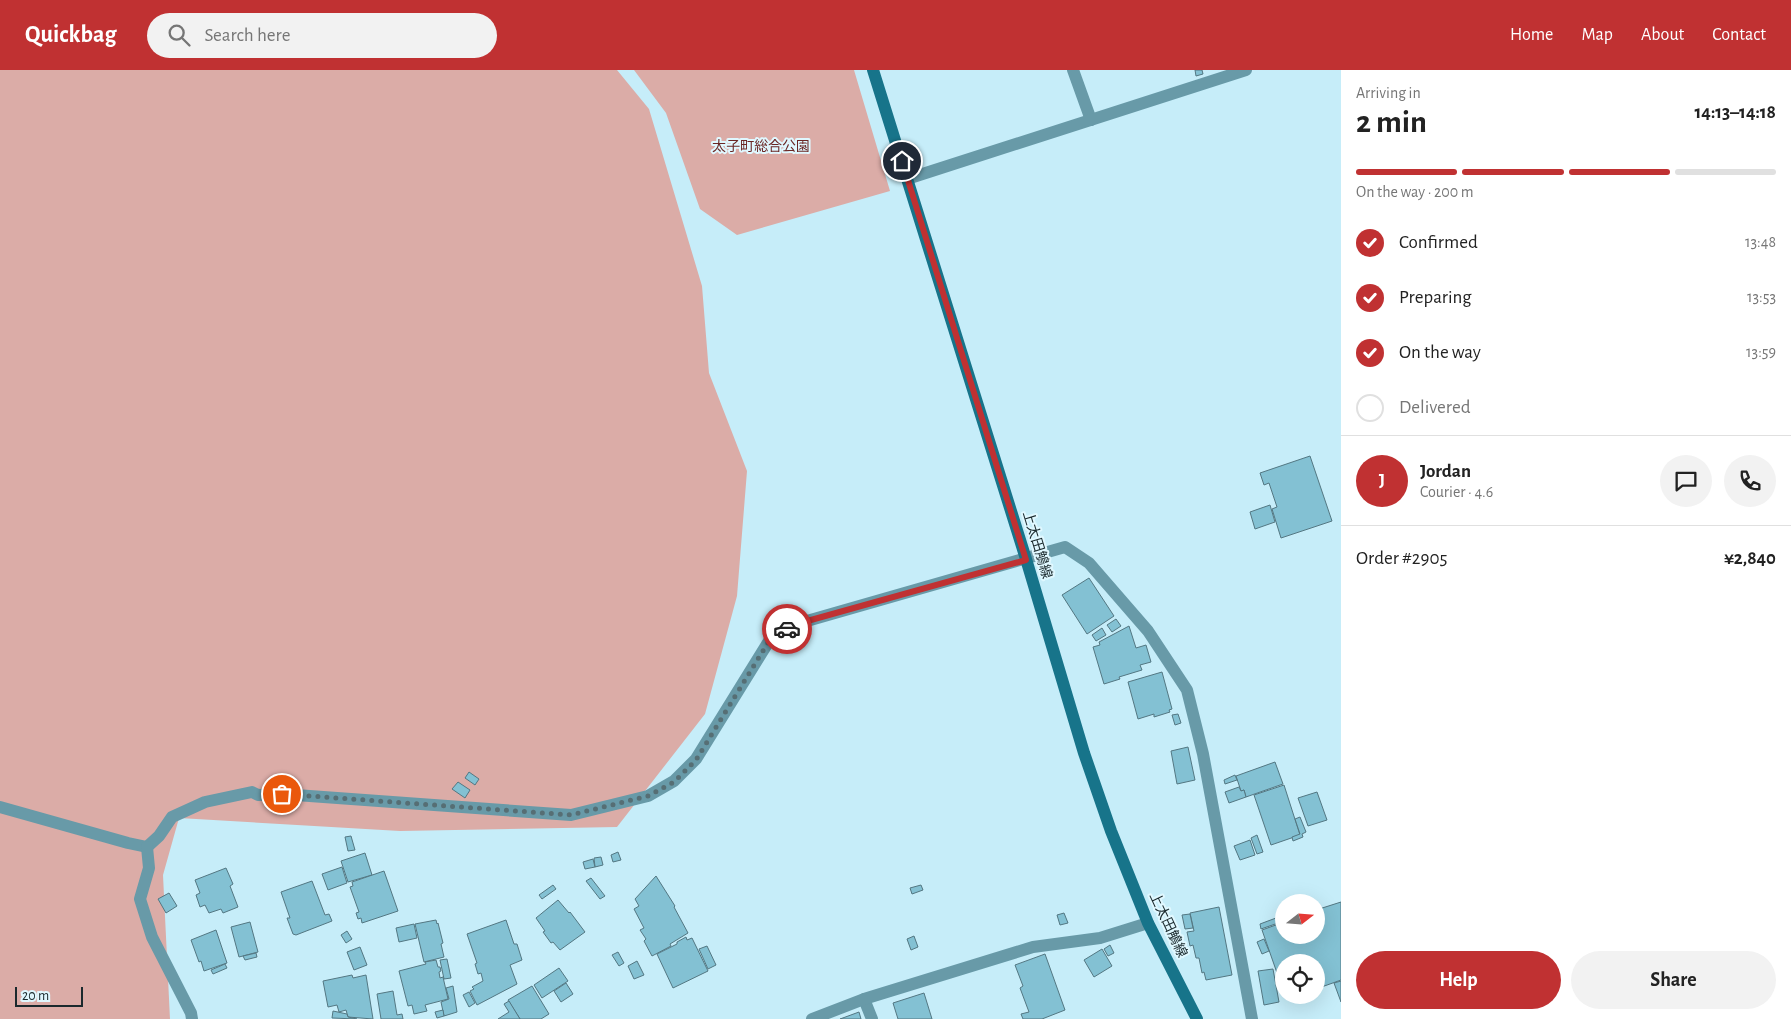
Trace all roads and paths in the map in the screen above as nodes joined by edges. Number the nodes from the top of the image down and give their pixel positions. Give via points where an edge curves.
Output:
1 (873, 70) edge
2 (1073, 70) edge
3 (1246, 70) edge
4 (1091, 120) junction
5 (907, 179) junction
6 (1026, 560) junction
7 (0, 807) edge
8 (146, 847) junction
9 (1148, 922) junction
10 (864, 999) junction
11 (192, 1019) edge
12 (812, 1019) edge
13 (872, 1019) edge
14 (1197, 1019) edge
15 (1252, 1019) edge

1 - 5 main road, 上太田鵤線
2 - 4 street
3 - 4 street
4 - 5 street
5 - 6 main road, 上太田鵤線
6 - 8 street via 793,625 769,641 696,760 674,782 648,796 571,815 282,794 258,795 252,792 205,802 172,817
6 - 9 main road, 上太田鵤線 via 1084,753
6 - 15 street via 1065,547 1089,563 1148,632 1187,690 1203,754
7 - 8 street
8 - 11 street via 149,868 140,899 152,937
9 - 10 street via 1100,938 1033,947
9 - 14 main road, 上太田鵤線
10 - 12 street
10 - 13 street

